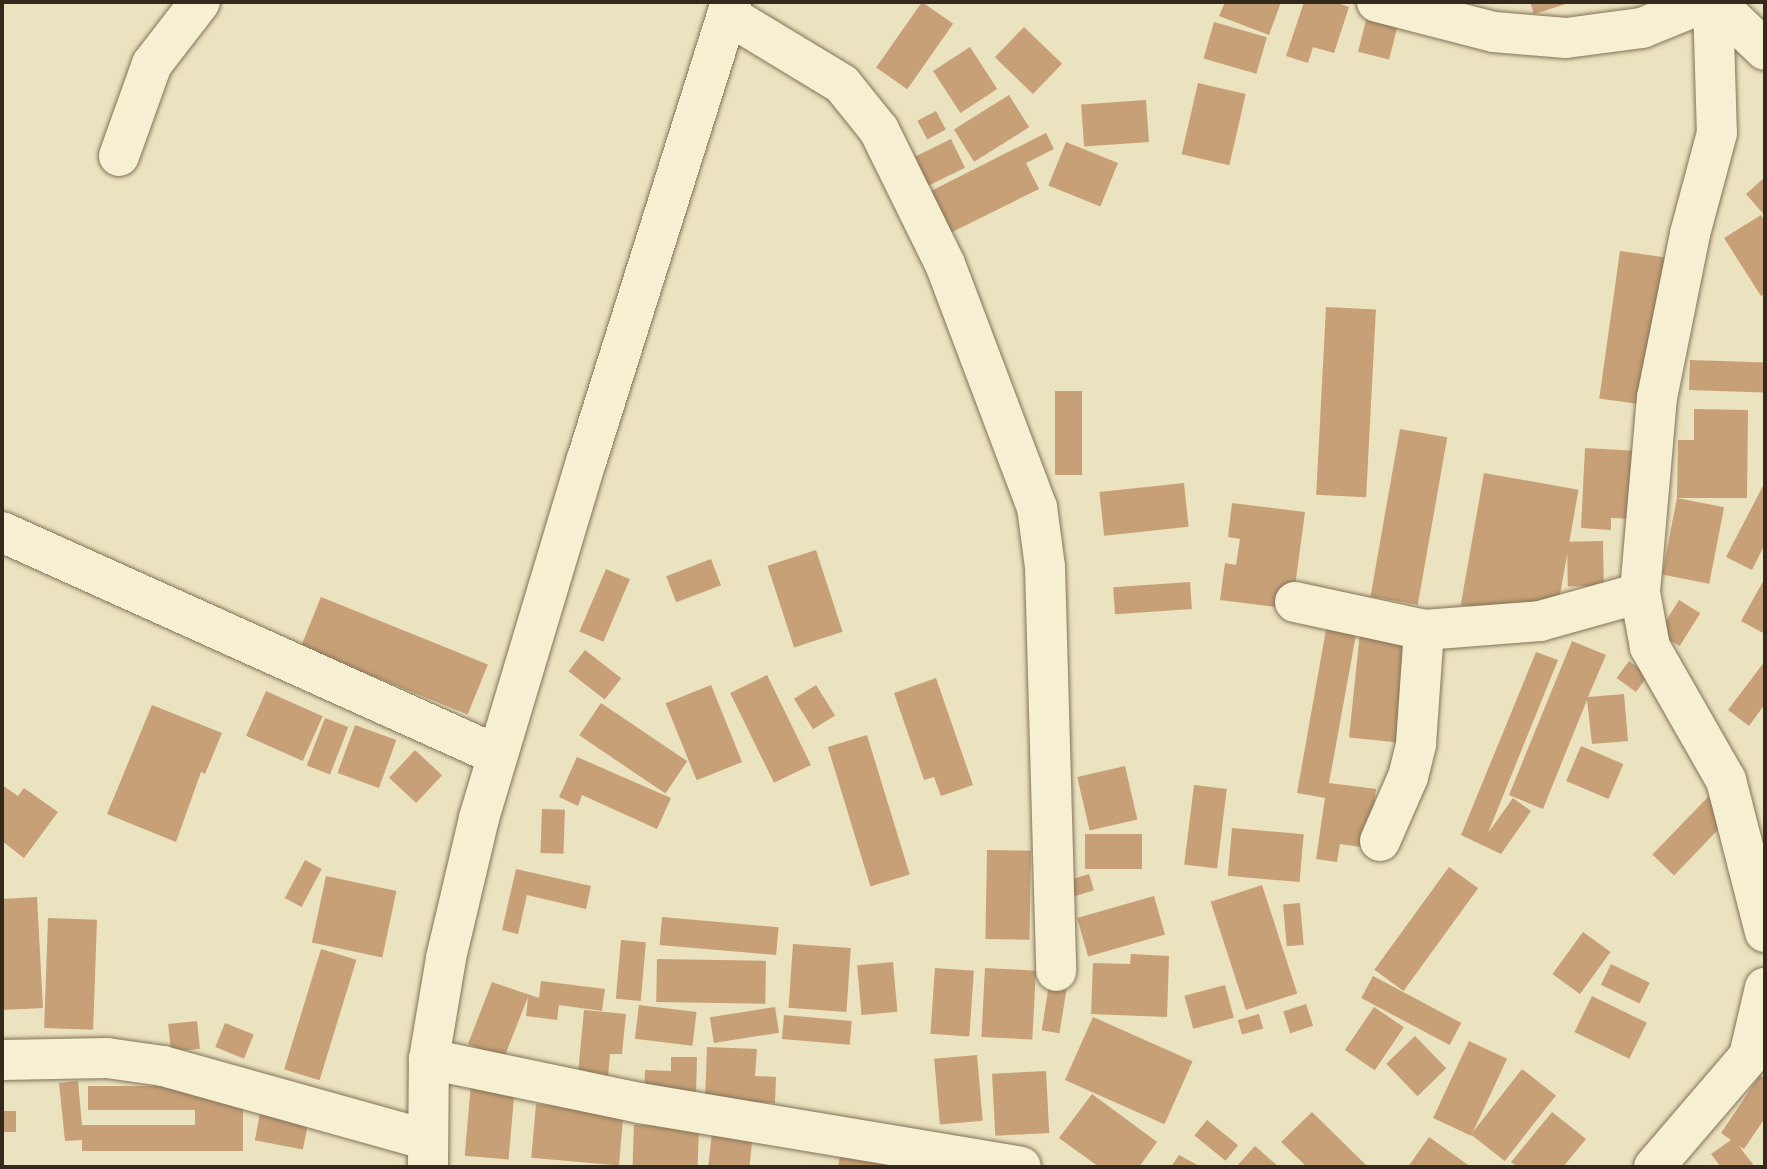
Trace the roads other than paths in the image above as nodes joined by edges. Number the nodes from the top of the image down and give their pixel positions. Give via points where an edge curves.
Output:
1 (200, 2) edge
2 (1377, 2) edge
3 (1706, 2) edge
4 (1714, 2) edge
5 (729, 8) edge
6 (1765, 50) edge
7 (119, 156) dead end
8 (2, 532) edge
9 (1640, 593) junction
10 (1295, 602) dead end
11 (1424, 630) junction
12 (497, 755) junction
13 (1380, 841) dead end
14 (1765, 932) edge
15 (1056, 971) dead end
16 (1765, 988) edge
17 (429, 1059) junction
18 (2, 1060) edge
19 (428, 1154) edge
20 (1021, 1167) edge
21 (1654, 1167) edge

1 - 7 street via 152,64
2 - 3 street via 1494,32 1566,38 1642,28
4 - 6 street
4 - 9 street via 1717,133 1657,397
5 - 12 street
5 - 15 street via 842,84 879,130 945,264 1037,507 1045,567
8 - 12 street
9 - 11 street via 1540,621
9 - 14 street via 1650,647 1726,780
10 - 11 street
11 - 13 street via 1416,744
12 - 17 street via 446,958
16 - 21 street via 1749,1056
17 - 19 street
17 - 20 street via 640,1103
18 - 19 street via 107,1058 163,1066

